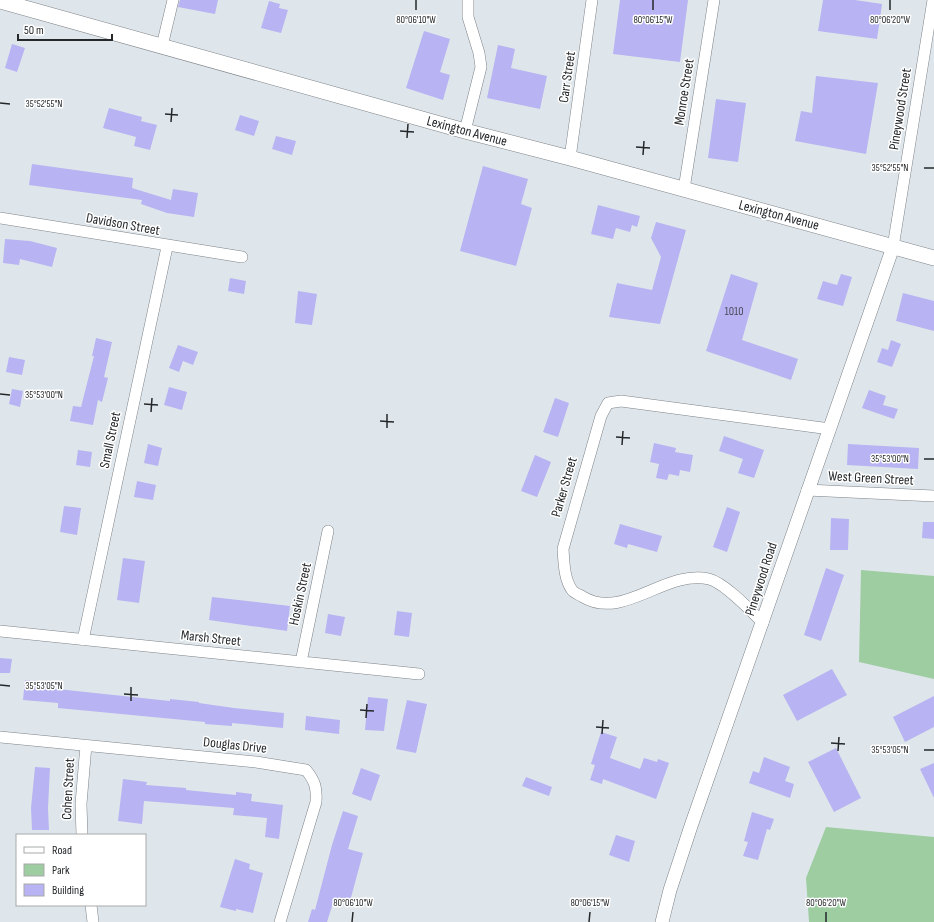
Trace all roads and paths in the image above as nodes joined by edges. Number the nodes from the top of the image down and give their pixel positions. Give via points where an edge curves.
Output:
1 (172, 0) edge
2 (468, 0) edge
3 (592, 0) edge
4 (714, 0) edge
5 (933, 0) edge
6 (0, 1) edge
7 (162, 46) junction
8 (465, 131) junction
9 (570, 158) junction
10 (684, 189) junction
11 (0, 218) edge
12 (167, 247) junction
13 (893, 247) junction
14 (242, 257) dead end
15 (934, 258) edge
16 (830, 429) junction
17 (807, 490) junction
18 (934, 496) edge
19 (328, 531) dead end
20 (763, 623) junction
21 (0, 631) edge
22 (83, 640) junction
23 (301, 662) junction
24 (420, 674) dead end
25 (0, 737) edge
26 (86, 745) junction
27 (82, 834) edge
28 (91, 906) edge
29 (93, 922) edge
30 (280, 922) edge
31 (662, 922) edge

1 - 7 street
2 - 8 street via 468,17 481,67
3 - 9 street, Carr Street
4 - 10 street, Monroe Street
5 - 13 street, Pineywood Street
6 - 7 main road, Lexington Avenue
7 - 8 main road, Lexington Avenue
8 - 9 main road, Lexington Avenue
9 - 10 main road, Lexington Avenue
10 - 13 main road, Lexington Avenue
11 - 12 street, Davidson Street
12 - 14 street, Davidson Street
12 - 22 street, Small Street
13 - 15 main road, Lexington Avenue
13 - 16 street, Pineywood Road
16 - 17 street, Pineywood Road
16 - 20 street, Parker Street via 621,401 608,403 601,416 563,549 564,568 572,591 591,602 611,603 633,598 663,585 684,580 710,579 732,594
17 - 18 street, West Green Street
17 - 20 street, Pineywood Road
19 - 23 street, Hoskin Street
20 - 31 street, Pineywood Road via 691,826
21 - 22 street, Marsh Street
22 - 23 street, Marsh Street
23 - 24 street, Marsh Street
25 - 26 street, Douglas Drive
26 - 27 street, Cohen Street via 80,804
26 - 30 street, Douglas Drive via 256,762 306,770 314,779 317,790 316,802
28 - 29 street

